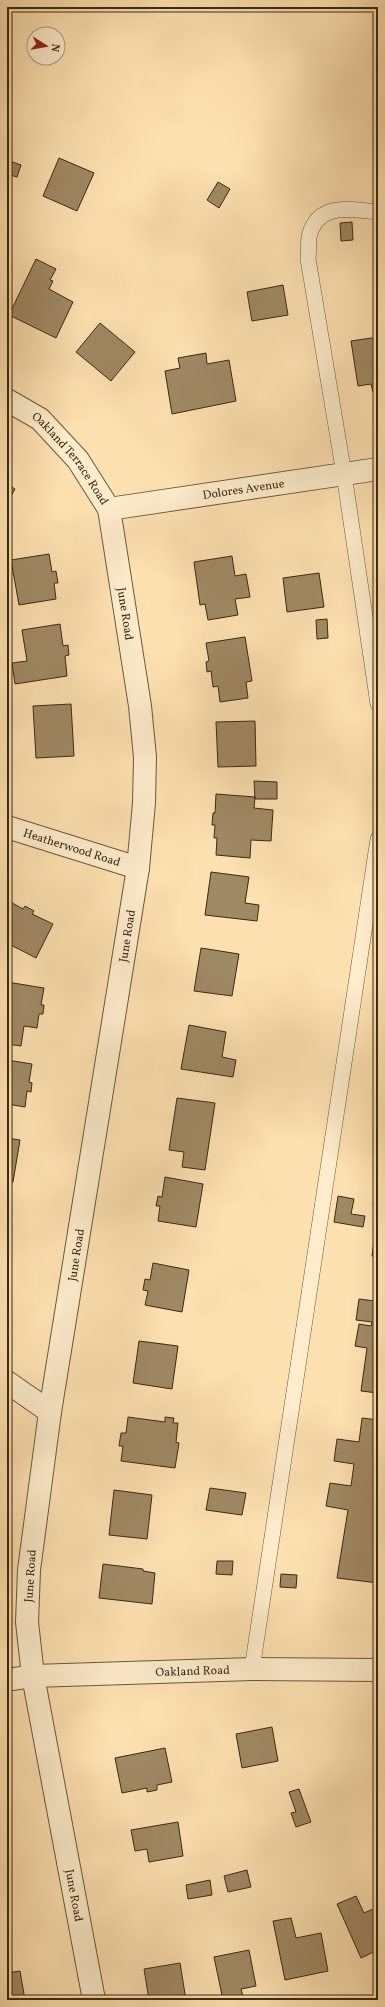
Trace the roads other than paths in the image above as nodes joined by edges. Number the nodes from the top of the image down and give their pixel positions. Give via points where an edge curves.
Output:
1 (378, 212) edge
2 (7, 400) edge
3 (378, 470) edge
4 (344, 474) junction
5 (109, 509) junction
6 (376, 665) edge
7 (378, 704) edge
8 (7, 827) edge
9 (378, 839) edge
10 (138, 868) junction
11 (7, 1382) edge
12 (50, 1412) junction
13 (252, 1669) junction
14 (378, 1670) edge
15 (33, 1676) junction
16 (7, 1680) edge
17 (94, 2000) edge

1 - 4 lane via 329,210 316,222 309,238 308,259
2 - 5 street, Oakland Terrace Road via 40,419 78,460
3 - 4 street, Dolores Avenue
4 - 5 street, Dolores Avenue
4 - 6 lane
5 - 10 street, June Road via 140,706 145,758
6 - 7 lane
8 - 10 street, Heatherwood Road
9 - 13 lane
10 - 12 street, June Road
11 - 12 street
12 - 15 street, June Road via 29,1570 27,1622
13 - 14 street, Oakland Road
13 - 15 street, Oakland Road
15 - 16 street, Oakland Road
15 - 17 street, June Road

